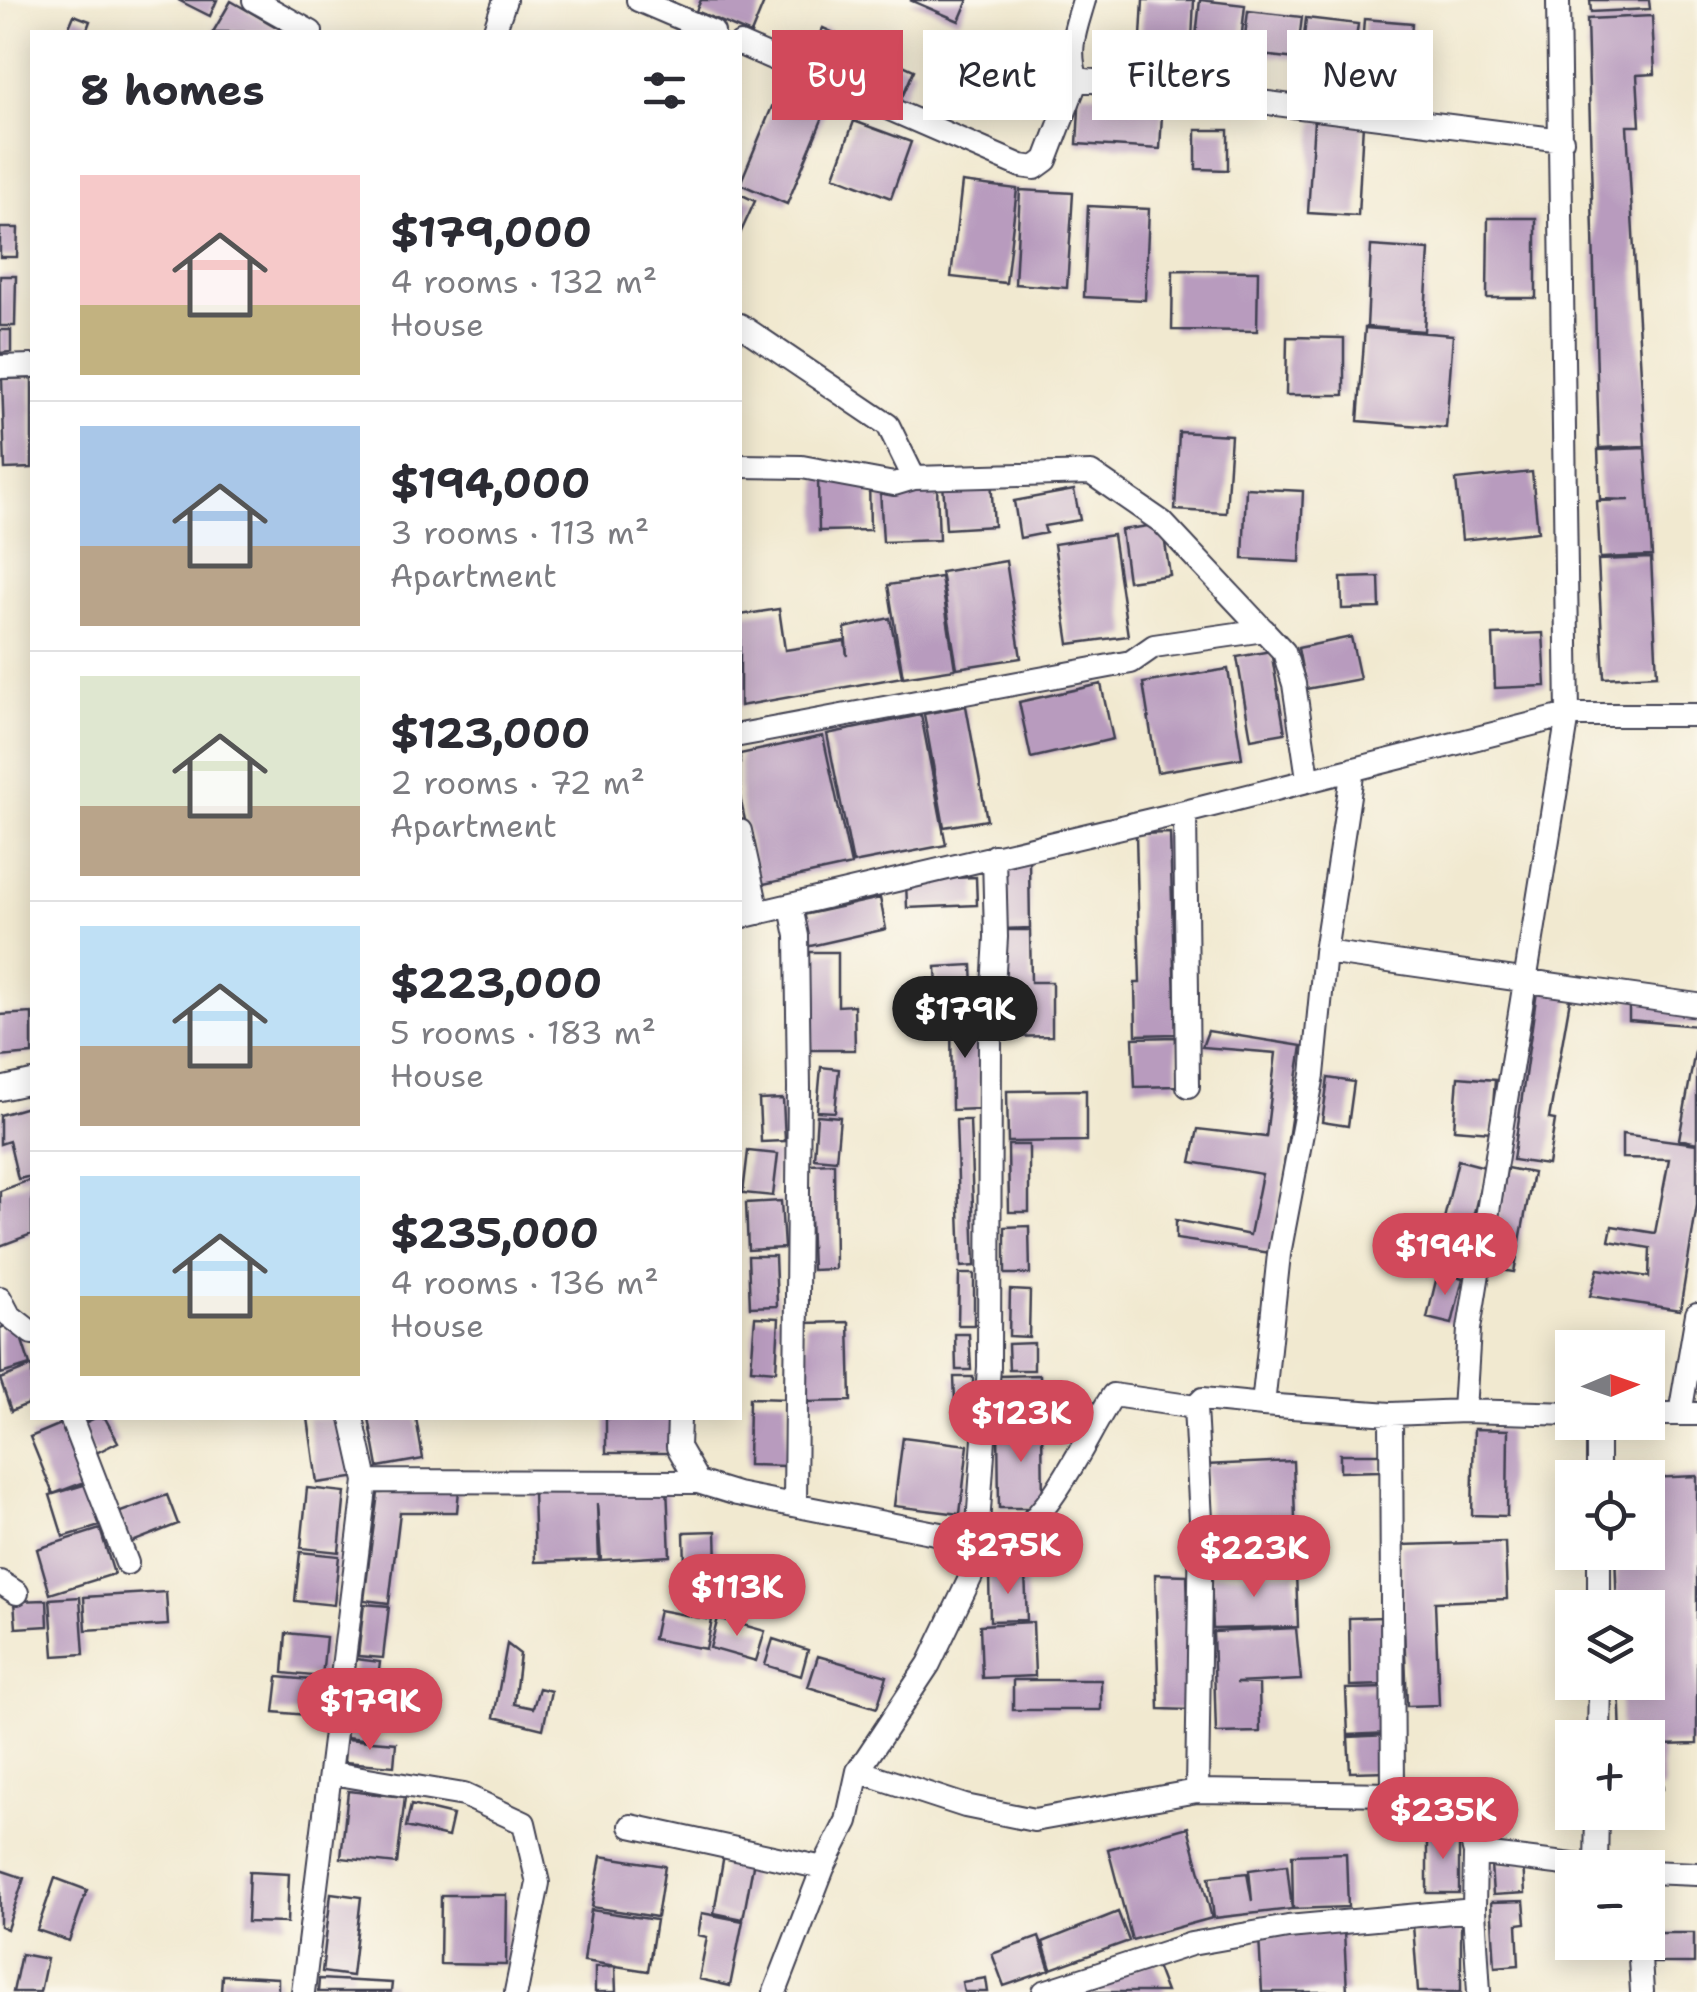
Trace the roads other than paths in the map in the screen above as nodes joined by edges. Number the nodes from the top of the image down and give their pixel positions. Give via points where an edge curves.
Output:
1 (254, 0) edge
2 (506, 0) edge
3 (638, 0) edge
4 (1084, 0) edge
5 (1558, 0) edge
6 (307, 30) edge
7 (495, 30) edge
8 (708, 30) edge
9 (742, 45) edge
10 (1078, 79) junction
11 (1562, 140) junction
12 (742, 326) edge
13 (0, 366) edge
14 (30, 366) edge
15 (742, 466) edge
16 (914, 478) junction
17 (1264, 630) junction
18 (1568, 715) junction
19 (1697, 715) edge
20 (742, 735) edge
21 (1353, 769) junction
22 (1308, 778) junction
23 (1185, 812) junction
24 (742, 849) edge
25 (994, 856) junction
26 (791, 907) junction
27 (749, 915) edge
28 (1326, 952) junction
29 (1524, 978) junction
30 (1697, 1005) edge
31 (30, 1082) edge
32 (1188, 1086) dead end
33 (0, 1089) edge
34 (0, 1298) edge
35 (1697, 1314) edge
36 (30, 1332) edge
37 (1263, 1405) junction
38 (1195, 1406) junction
39 (1464, 1410) junction
40 (1555, 1413) edge
41 (1391, 1414) junction
42 (1689, 1414) edge
43 (72, 1420) edge
44 (352, 1420) edge
45 (679, 1420) edge
46 (366, 1481) junction
47 (698, 1482) junction
48 (795, 1503) junction
49 (980, 1540) junction
50 (127, 1563) dead end
51 (858, 1772) junction
52 (332, 1774) junction
53 (1197, 1791) junction
54 (1393, 1794) junction
55 (631, 1826) dead end
56 (1475, 1853) junction
57 (1555, 1862) edge
58 (823, 1868) junction
59 (1665, 1873) edge
60 (1697, 1874) edge
61 (1474, 1910) junction
62 (1640, 1960) edge
63 (303, 1992) edge
64 (516, 1992) edge
65 (775, 1992) edge
66 (1044, 1992) edge
67 (1479, 1992) edge
68 (1642, 1992) edge

1 - 6 street
2 - 7 street
3 - 8 street
4 - 10 street via 1071,43
5 - 11 street
9 - 10 street via 1034,168 1046,160
10 - 11 street
11 - 18 street
12 - 16 street via 888,425
13 - 14 street
15 - 16 street via 802,467 894,484
16 - 17 street via 1091,472 1162,522
17 - 20 street via 1154,646 1132,662
17 - 22 street via 1284,652 1294,684
18 - 19 street
18 - 21 street
18 - 29 street
21 - 22 street
21 - 28 street
22 - 23 street
23 - 25 street
23 - 32 street
24 - 27 street
25 - 26 street
25 - 49 street via 990,1367
26 - 27 street
26 - 48 street via 799,1088
28 - 29 street
28 - 37 street
29 - 30 street
29 - 39 street via 1469,1329
31 - 33 street
34 - 36 street
35 - 42 street
37 - 38 street via 1204,1399
37 - 41 street
38 - 49 street via 1113,1395 1039,1514 1003,1542
38 - 53 street via 1201,1520
39 - 40 street
39 - 41 street
41 - 54 street
43 - 50 street
44 - 46 street
45 - 47 street via 678,1447
46 - 47 street
46 - 52 street
47 - 48 street
48 - 49 street
49 - 51 street via 975,1568 928,1664
51 - 53 street via 1034,1820
51 - 58 street via 847,1821
52 - 63 street
52 - 64 street via 464,1794 524,1823 538,1883
53 - 54 street
54 - 56 street via 1407,1803 1455,1805
55 - 58 street
56 - 57 street
56 - 61 street
58 - 65 street
59 - 60 street
61 - 66 street via 1191,1944
61 - 67 street
62 - 68 street

